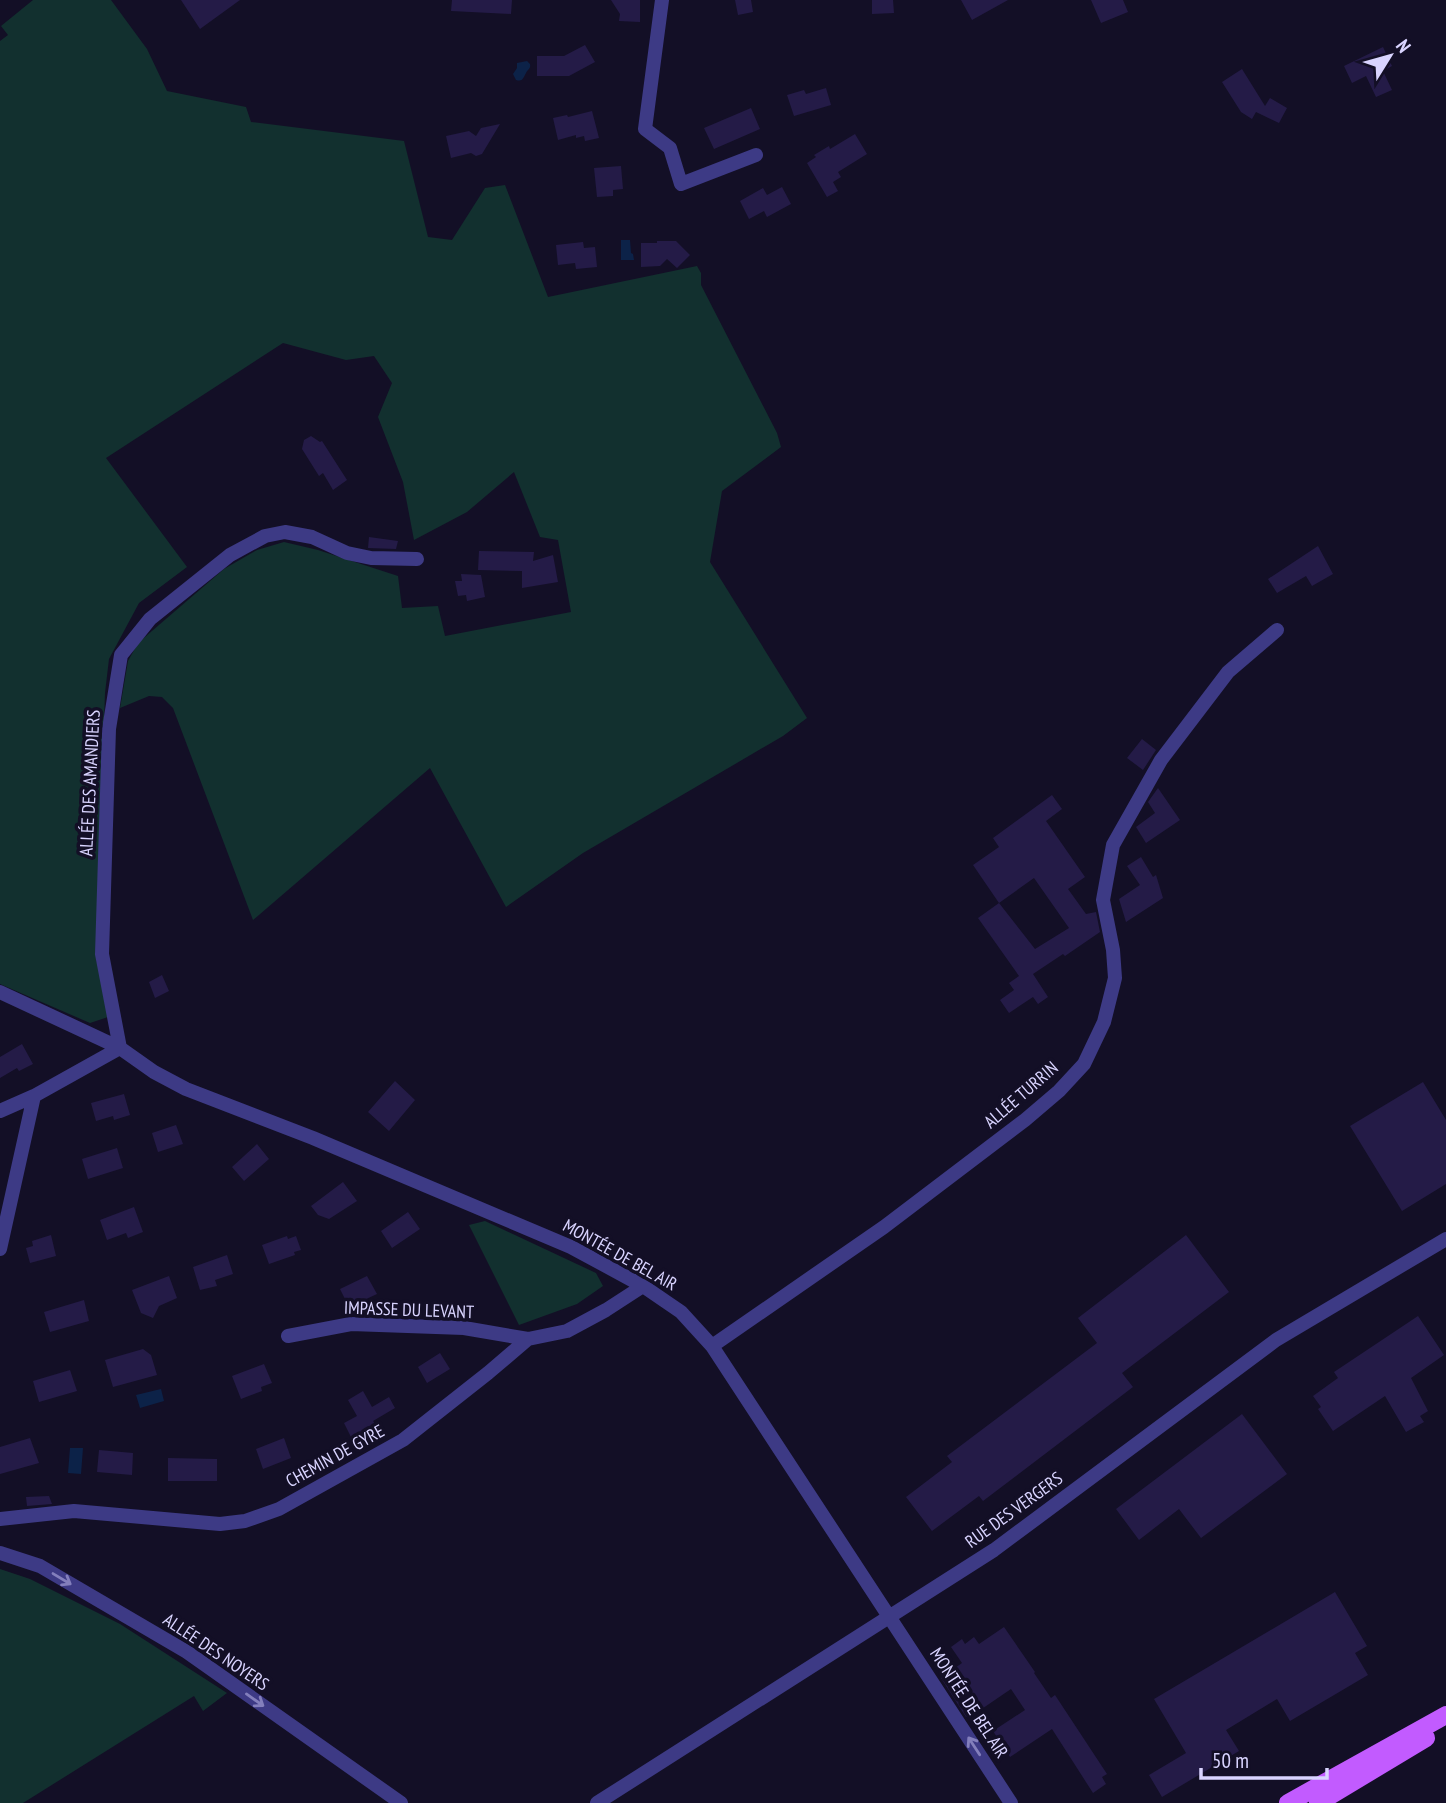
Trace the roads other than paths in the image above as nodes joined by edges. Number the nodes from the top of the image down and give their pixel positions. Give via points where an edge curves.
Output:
1 (662, 0) edge
2 (756, 155) dead end
3 (417, 559) dead end
4 (1278, 631) dead end
5 (0, 992) edge
6 (120, 1048) junction
7 (34, 1096) junction
8 (0, 1111) edge
9 (1446, 1239) edge
10 (0, 1249) edge
11 (643, 1286) junction
12 (288, 1336) dead end
13 (528, 1339) junction
14 (712, 1346) junction
15 (0, 1519) edge
16 (0, 1553) edge
17 (889, 1616) junction
18 (1446, 1716) edge
19 (1446, 1725) edge
20 (401, 1803) edge
21 (597, 1803) edge
22 (1011, 1803) edge
23 (1288, 1803) edge
24 (1318, 1803) edge

1 - 2 street via 645,129 670,148 681,184
3 - 6 street, ALLÉE DES AMANDIERS via 371,558 285,532 265,536 230,555 150,619 121,654 109,729 102,954
4 - 14 street, ALLÉE TURRIN via 1228,672 1161,760 1113,845 1103,900 1115,978 1104,1022 1084,1063 1025,1120 884,1227
5 - 6 street, MONTÉE DE BEL AIR
6 - 7 street
6 - 11 street, MONTÉE DE BEL AIR via 186,1089 571,1247
7 - 8 street
7 - 10 street
9 - 17 street, RUE DES VERGERS via 1276,1340 993,1550
11 - 13 street, CHEMIN DE GYRE via 567,1331
11 - 14 street, MONTÉE DE BEL AIR via 681,1312
12 - 13 street, IMPASSE DU LEVANT via 351,1324 464,1328
13 - 15 street, CHEMIN DE GYRE via 403,1440 279,1509 245,1521 220,1524 74,1511
14 - 17 street, MONTÉE DE BEL AIR
16 -> 20 street, ALLÉE DES NOYERS via 40,1566 187,1652
17 - 21 street, RUE DES VERGERS
22 -> 17 street, MONTÉE DE BEL AIR
18 - 23 main road
19 - 24 main road

